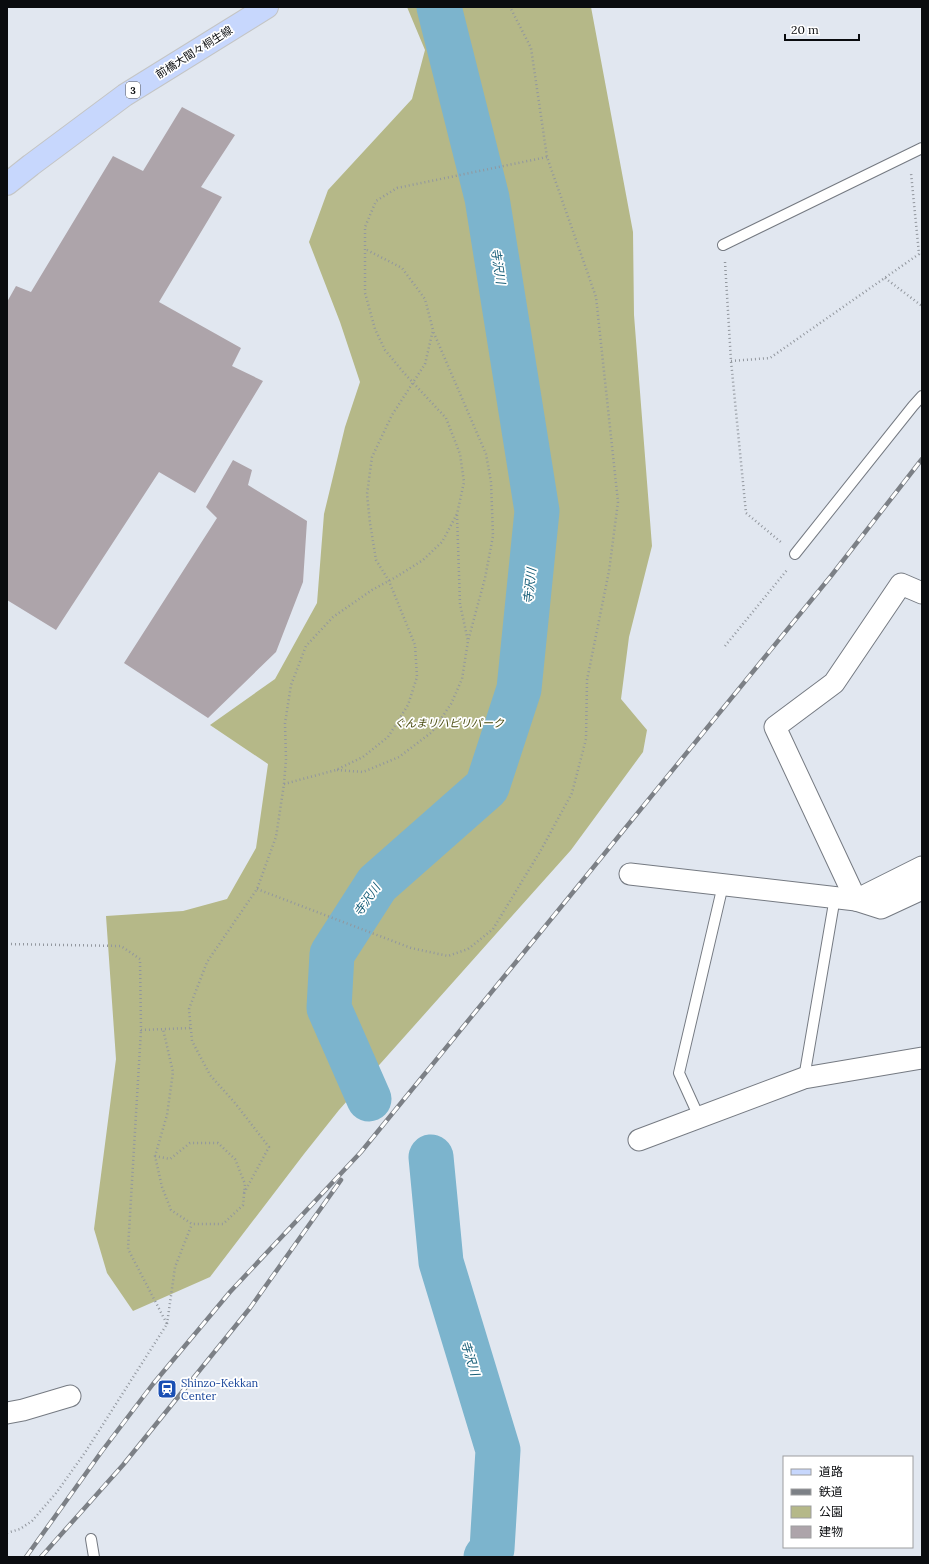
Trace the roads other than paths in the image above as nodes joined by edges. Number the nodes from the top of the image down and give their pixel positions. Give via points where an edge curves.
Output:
1 (267, 7) edge
2 (922, 148) edge
3 (11, 176) edge
4 (724, 246) road end
5 (922, 396) edge
6 (795, 554) road end
7 (922, 593) edge
8 (922, 867) edge
9 (630, 874) dead end
10 (723, 885) junction
11 (922, 888) edge
12 (834, 897) junction
13 (856, 900) junction
14 (922, 1058) edge
15 (804, 1078) junction
16 (699, 1117) junction
17 (638, 1140) dead end
18 (70, 1396) dead end
19 (7, 1413) edge
20 (92, 1539) dead end
21 (94, 1557) edge

1 - 3 main road, 前橋大間々桐生線 / 3 via 125,95
2 - 4 lane
5 - 6 lane
7 - 13 street via 901,584 834,683 775,727
8 - 13 street
9 - 10 street
10 - 12 street
10 - 16 lane via 678,1073
11 - 13 street via 881,908
12 - 13 street
12 - 15 lane
14 - 15 street
15 - 16 street
16 - 17 street
18 - 19 street
20 - 21 lane

